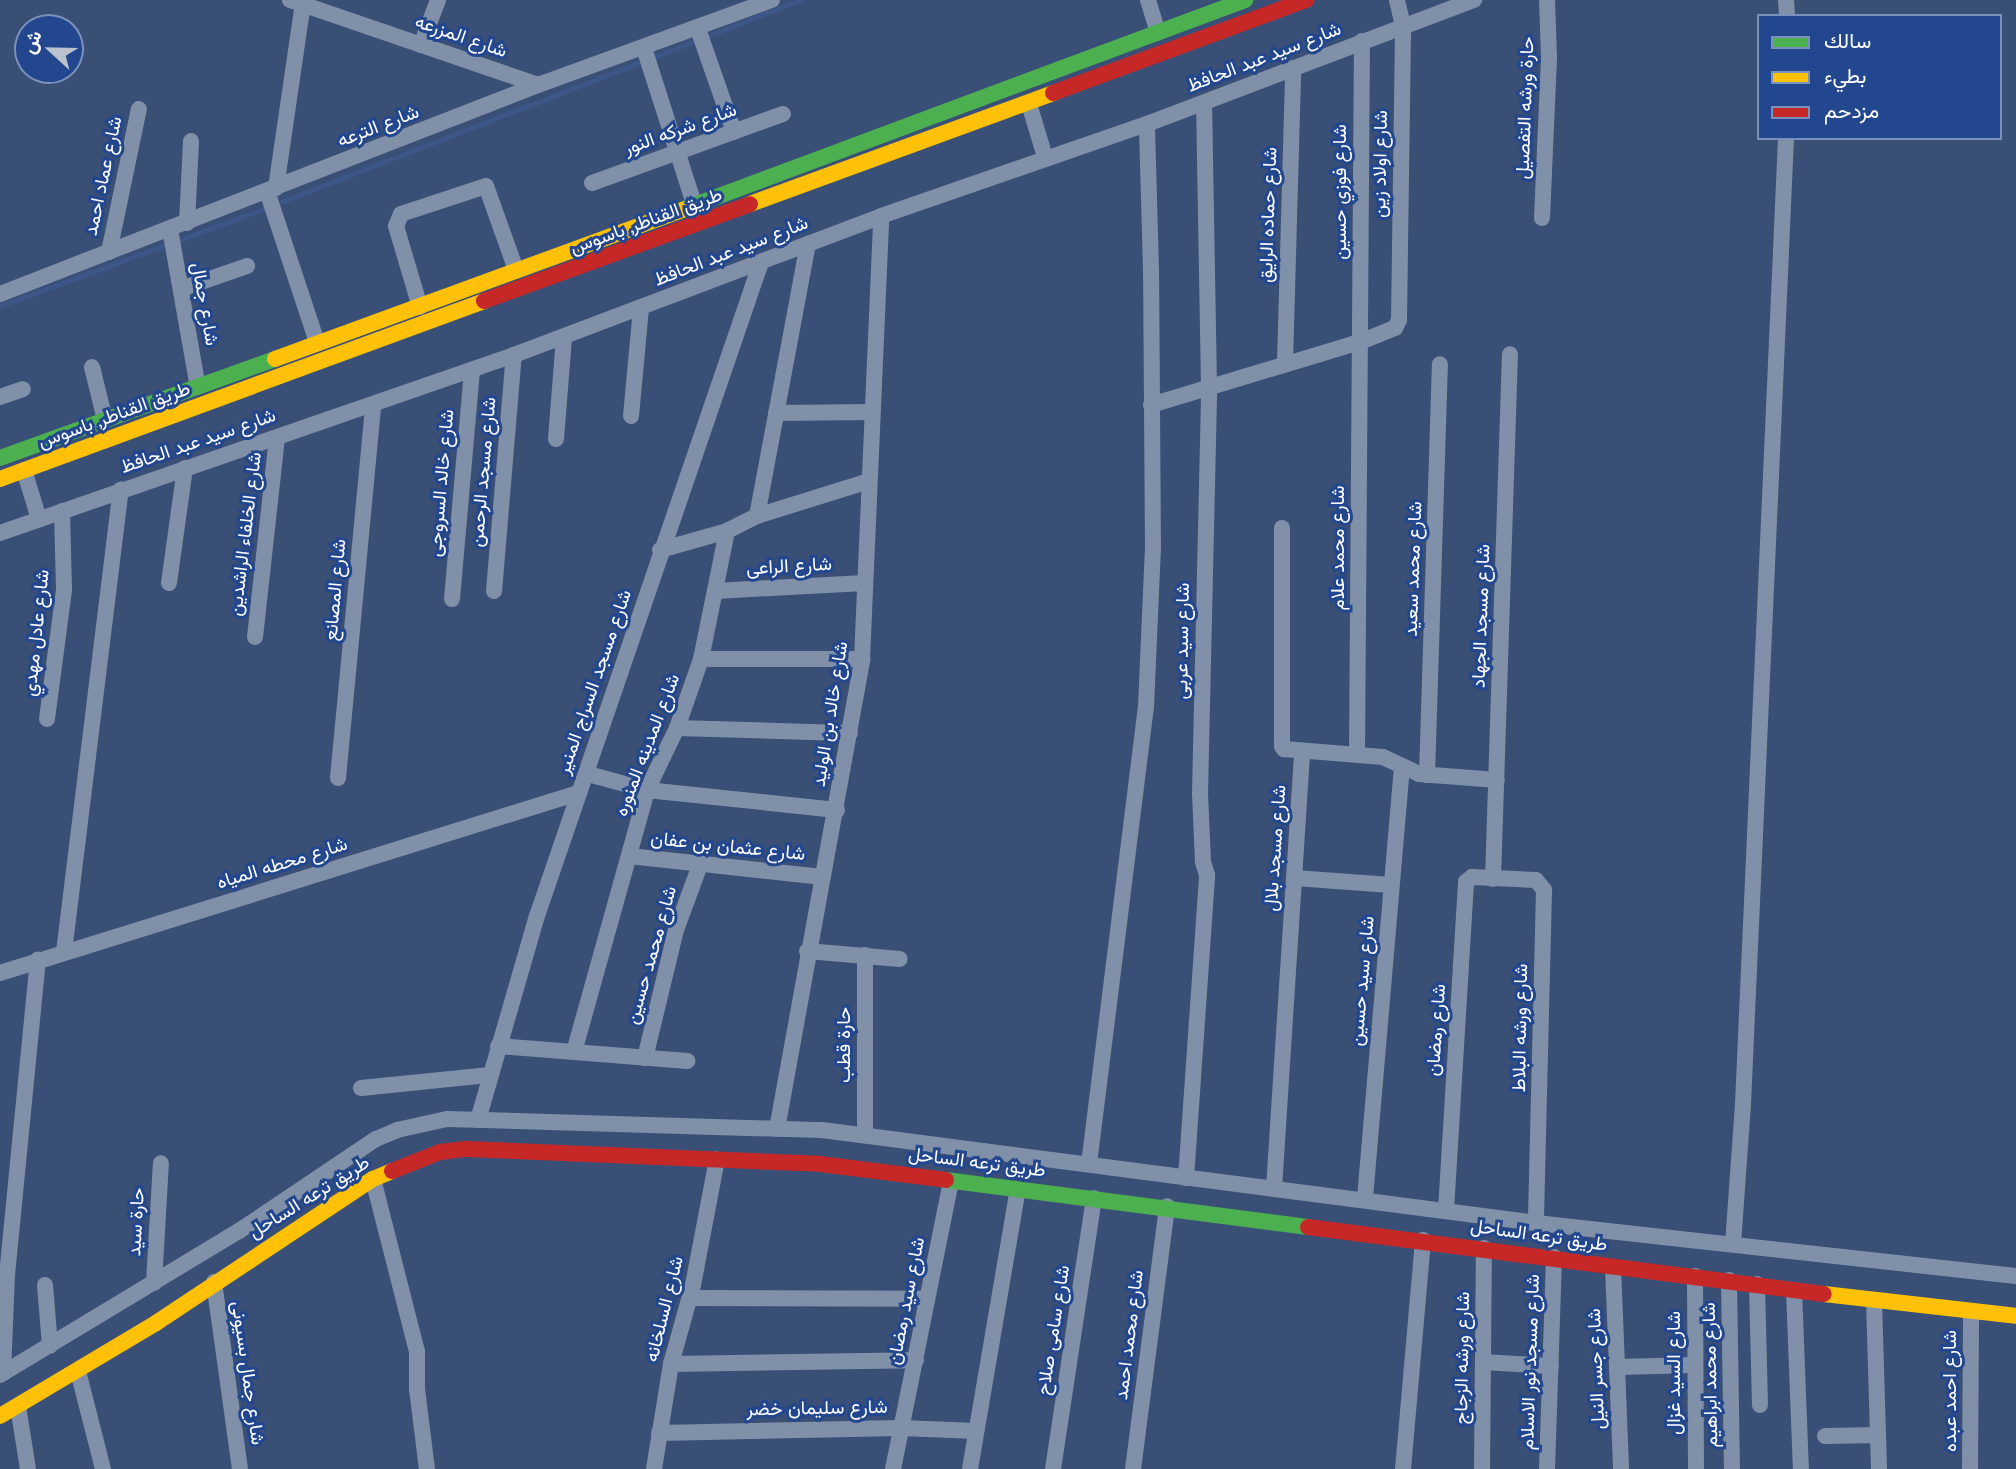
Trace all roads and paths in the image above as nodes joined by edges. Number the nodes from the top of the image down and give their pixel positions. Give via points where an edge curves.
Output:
1 (438, 0) edge
2 (772, 0) edge
3 (1148, 0) edge
4 (1245, 0) edge
5 (1306, 0) edge
6 (1398, 0) edge
7 (1547, 0) edge
8 (1467, 1) edge
9 (296, 2) edge
10 (1403, 26) junction
11 (698, 29) junction
12 (1158, 32) junction
13 (1362, 41) junction
14 (421, 45) junction
15 (644, 48) junction
16 (1293, 68) junction
17 (538, 85) junction
18 (1204, 103) junction
19 (1029, 104) junction
20 (139, 108) dead end
21 (783, 114) dead end
22 (1147, 124) junction
23 (734, 132) junction
24 (1786, 140) edge
25 (191, 141) dead end
26 (678, 153) junction
27 (1045, 157) junction
28 (592, 183) dead end
29 (272, 189) junction
30 (694, 204) junction
31 (881, 216) junction
32 (1542, 218) dead end
33 (187, 223) junction
34 (170, 229) junction
35 (808, 244) junction
36 (109, 252) junction
37 (761, 262) junction
38 (247, 267) dead end
39 (516, 270) junction
40 (181, 289) junction
41 (0, 294) edge
42 (420, 307) junction
43 (641, 308) junction
44 (564, 337) junction
45 (317, 342) junction
46 (1360, 342) junction
47 (1510, 354) dead end
48 (514, 355) junction
49 (1285, 363) junction
50 (1440, 364) dead end
51 (92, 367) dead end
52 (472, 370) junction
53 (198, 387) junction
54 (1209, 387) junction
55 (23, 389) dead end
56 (0, 397) edge
57 (373, 405) junction
58 (1152, 405) junction
59 (872, 412) junction
60 (776, 413) junction
61 (631, 416) dead end
62 (105, 420) junction
63 (277, 437) junction
64 (556, 439) dead end
65 (0, 458) edge
66 (185, 468) junction
67 (24, 470) junction
68 (0, 479) edge
69 (869, 481) junction
70 (121, 490) junction
71 (62, 511) junction
72 (757, 516) junction
73 (39, 519) junction
74 (1282, 528) dead end
75 (727, 531) junction
76 (0, 533) edge
77 (660, 550) junction
78 (169, 583) dead end
79 (865, 583) junction
80 (715, 591) junction
81 (494, 592) dead end
82 (452, 599) dead end
83 (254, 637) dead end
84 (701, 659) junction
85 (862, 659) junction
86 (47, 719) dead end
87 (677, 728) junction
88 (850, 733) junction
89 (1303, 752) junction
90 (1357, 755) junction
91 (1402, 768) junction
92 (587, 774) junction
93 (1427, 775) junction
94 (338, 778) dead end
95 (1497, 780) junction
96 (647, 790) junction
97 (578, 793) junction
98 (836, 810) junction
99 (629, 856) junction
100 (700, 864) junction
101 (823, 877) junction
102 (1295, 878) junction
103 (1493, 879) junction
104 (1391, 884) junction
105 (807, 951) junction
106 (64, 952) junction
107 (865, 955) junction
108 (900, 958) dead end
109 (38, 960) junction
110 (0, 973) edge
111 (498, 1046) junction
112 (574, 1052) junction
113 (645, 1058) junction
114 (687, 1062) dead end
115 (490, 1075) junction
116 (361, 1088) dead end
117 (478, 1120) junction
118 (777, 1129) junction
119 (864, 1135) junction
120 (717, 1159) junction
121 (161, 1163) dead end
122 (1089, 1164) junction
123 (1186, 1178) junction
124 (373, 1179) junction
125 (951, 1182) junction
126 (1274, 1188) junction
127 (1018, 1189) junction
128 (1094, 1198) junction
129 (1365, 1198) junction
130 (1167, 1206) junction
131 (1446, 1210) junction
132 (1536, 1223) junction
133 (1423, 1240) junction
134 (1733, 1244) junction
135 (1484, 1248) junction
136 (1554, 1257) junction
137 (1613, 1268) junction
138 (1695, 1276) junction
139 (2016, 1276) edge
140 (1730, 1280) junction
141 (214, 1282) junction
142 (154, 1283) junction
143 (1757, 1284) junction
144 (45, 1285) dead end
145 (1794, 1290) junction
146 (690, 1298) junction
147 (928, 1299) junction
148 (1874, 1300) junction
149 (1971, 1313) junction
150 (2016, 1316) edge
151 (50, 1346) junction
152 (916, 1360) junction
153 (1483, 1362) junction
154 (671, 1364) junction
155 (1695, 1365) junction
156 (1551, 1366) junction
157 (1617, 1367) junction
158 (78, 1371) junction
159 (1, 1374) edge
160 (1760, 1405) dead end
161 (18, 1406) junction
162 (0, 1416) edge
163 (901, 1428) junction
164 (976, 1431) junction
165 (659, 1433) junction
166 (1878, 1435) junction
167 (1825, 1436) dead end
168 (28, 1469) edge
169 (103, 1469) edge
170 (240, 1469) edge
171 (428, 1469) edge
172 (654, 1469) edge
173 (893, 1469) edge
174 (970, 1469) edge
175 (1053, 1469) edge
176 (1133, 1469) edge
177 (1403, 1469) edge
178 (1482, 1469) edge
179 (1547, 1469) edge
180 (1620, 1469) edge
181 (1696, 1469) edge
182 (1732, 1469) edge
183 (1801, 1469) edge
184 (1879, 1469) edge
185 (1970, 1469) edge

1 - 14 street
2 - 11 street, شارع الترعه
3 - 12 street
4 - 12 main road, طريق القناطر, باسوس
5 - 19 main road, طريق القناطر, باسوس
6 - 10 street, شارع اولاد زين
7 - 32 street, حارة ورشه التفصيل
8 - 10 street, شارع سيد عبد الحافظ
9 - 14 street, شارع المزرعه
9 - 29 street
10 - 13 street, شارع سيد عبد الحافظ
10 - 46 street, شارع اولاد زين via 1399,320 1395,328
11 - 15 street, شارع الترعه
11 - 23 street
12 - 30 main road, طريق القناطر, باسوس
13 - 16 street, شارع سيد عبد الحافظ
13 - 46 street, شارع فوزي حسين
14 - 17 street, شارع المزرعه
15 - 17 street, شارع الترعه
15 - 26 street
16 - 18 street, شارع سيد عبد الحافظ
16 - 49 street, شارع حماده الرايق
17 - 29 street, شارع الترعه
18 - 22 street, شارع سيد عبد الحافظ
18 - 54 street, شارع سيد عربى
19 - 27 street
19 - 67 main road, طريق القناطر, باسوس
20 - 36 street, شارع عماد احمد
21 - 23 street, شارع شركه النور
22 - 27 street, شارع سيد عبد الحافظ
22 - 58 street
23 - 26 street, شارع شركه النور
24 - 134 street via 1744,1090
25 - 33 street
26 - 28 street, شارع شركه النور
26 - 30 street
27 - 31 street, شارع سيد عبد الحافظ
29 - 33 street, شارع الترعه
29 - 45 street
30 - 39 main road, طريق القناطر, باسوس
31 - 35 street, شارع سيد عبد الحافظ
31 - 59 street, شارع خالد بن الوليد
33 - 34 street, شارع الترعه
34 - 36 street, شارع الترعه
34 - 40 street, شارع جمال
35 - 37 street, شارع سيد عبد الحافظ
35 - 60 street
36 - 41 street, شارع الترعه
37 - 43 street, شارع سيد عبد الحافظ
37 - 77 street, شارع مسجد السراج المنير
38 - 40 street
39 - 42 main road, طريق القناطر, باسوس
39 - 42 street via 486,186 401,214 396,226
40 - 53 street, شارع جمال
42 - 45 main road, طريق القناطر, باسوس
43 - 44 street, شارع سيد عبد الحافظ
43 - 61 street
44 - 48 street, شارع سيد عبد الحافظ
44 - 64 street
45 - 53 main road, طريق القناطر, باسوس
46 - 49 street
46 - 90 street, شارع محمد علام
47 - 95 street, شارع مسجد الجهاد
48 - 52 street, شارع سيد عبد الحافظ
48 - 81 street, شارع مسجد الرحمن
49 - 54 street
50 - 93 street, شارع محمد سعيد
51 - 62 street
52 - 57 street, شارع سيد عبد الحافظ
52 - 82 street, شارع خالد السروجى
53 - 62 main road, طريق القناطر, باسوس
54 - 58 street
54 - 123 street, شارع سيد عربى via 1200,794 1207,874
55 - 56 street
57 - 63 street, شارع سيد عبد الحافظ
57 - 94 street, شارع المصانع
58 - 122 street via 1153,549 1146,708
59 - 60 street
59 - 69 street, شارع خالد بن الوليد
60 - 72 street
62 - 65 main road, طريق القناطر, باسوس
63 - 66 street, شارع سيد عبد الحافظ
63 - 83 street, شارع الخلفاء الراشدين
66 - 70 street, شارع سيد عبد الحافظ
66 - 78 street
67 - 68 main road, طريق القناطر, باسوس
67 - 73 street
69 - 72 street
69 - 79 street, شارع خالد بن الوليد
70 - 71 street, شارع سيد عبد الحافظ
70 - 106 street
71 - 73 street, شارع سيد عبد الحافظ
71 - 86 street, شارع عادل مهدي via 64,589
72 - 75 street
73 - 76 street, شارع سيد عبد الحافظ
74 - 89 street via 1282,746
75 - 77 street
75 - 80 street, شارع المدينه المنوره
77 - 92 street, شارع مسجد السراج المنير
79 - 80 street, شارع الراعى
79 - 85 street, شارع خالد بن الوليد
80 - 84 street, شارع المدينه المنوره
84 - 85 street
84 - 87 street, شارع المدينه المنوره
85 - 88 street, شارع خالد بن الوليد
87 - 88 street
87 - 96 street, شارع المدينه المنوره
88 - 98 street, شارع خالد بن الوليد
89 - 90 street
89 - 102 street, شارع مسجد بلال
90 - 91 street via 1391,759
91 - 93 street
91 - 104 street, شارع سيد حسين
92 - 96 street
92 - 97 street, شارع مسجد السراج المنير
93 - 95 street
95 - 103 street, شارع مسجد الجهاد
96 - 98 street
96 - 99 street, شارع المدينه المنوره
97 - 106 street, شارع محطه المياه
97 - 111 street, شارع مسجد السراج المنير
98 - 101 street, شارع خالد بن الوليد
99 - 100 street, شارع عثمان بن عفان
99 - 112 street, شارع المدينه المنوره
100 - 101 street, شارع عثمان بن عفان
100 - 113 street, شارع محمد حسين via 676,930
101 - 105 street, شارع خالد بن الوليد
102 - 104 street
102 - 126 street, شارع مسجد بلال
103 - 131 street, شارع رمضان via 1472,877 1466,882
103 - 132 street, شارع ورشه البلاط via 1536,880 1544,890
104 - 129 street, شارع سيد حسين
105 - 107 street
105 - 118 street, شارع خالد بن الوليد
106 - 109 street, شارع محطه المياه
107 - 108 street
107 - 119 street, حارة قطب
109 - 110 street, شارع محطه المياه
109 - 159 street
111 - 112 street
111 - 115 street, شارع مسجد السراج المنير
112 - 113 street
113 - 114 street
115 - 116 street
115 - 117 street, شارع مسجد السراج المنير
117 - 118 street, طريق ترعه الساحل
117 - 142 street, طريق ترعه الساحل via 435,1120 376,1139
118 - 119 street, طريق ترعه الساحل
119 - 122 street, طريق ترعه الساحل
120 - 124 main road, طريق ترعه الساحل via 466,1149 440,1152
120 - 125 main road, طريق ترعه الساحل via 820,1164
120 - 146 street, شارع السلخانه
121 - 142 street, حارة سيد
122 - 123 street, طريق ترعه الساحل
123 - 126 street, طريق ترعه الساحل
124 - 141 main road, طريق ترعه الساحل
124 - 171 street via 416,1351 416,1389
125 - 127 main road, طريق ترعه الساحل
125 - 147 street, شارع سيد رمضان
126 - 129 street, طريق ترعه الساحل
127 - 128 main road, طريق ترعه الساحل
127 - 164 street
128 - 130 main road, طريق ترعه الساحل
128 - 175 street, شارع سامى صلاح
129 - 131 street, طريق ترعه الساحل
130 - 133 main road, طريق ترعه الساحل
130 - 176 street, شارع محمد احمد
131 - 132 street, طريق ترعه الساحل
132 - 134 street, طريق ترعه الساحل
133 - 135 main road, طريق ترعه الساحل
133 - 177 street
134 - 139 street, طريق ترعه الساحل
135 - 136 main road, طريق ترعه الساحل
135 - 153 street, شارع ورشه الزجاج
136 - 137 main road, طريق ترعه الساحل
136 - 156 street, شارع مسجد نور الاسلام
137 - 138 main road, طريق ترعه الساحل
137 - 157 street, شارع جسر النيل
138 - 140 main road, طريق ترعه الساحل
138 - 155 street, شارع السيد غزال
140 - 143 main road, طريق ترعه الساحل
140 - 182 street, شارع محمد ابراهيم
141 - 158 main road, طريق ترعه الساحل
141 - 170 street, شارع جمال بسيونى
142 - 151 street, طريق ترعه الساحل
143 - 145 main road, طريق ترعه الساحل
143 - 160 street
144 - 151 street
145 - 148 main road, طريق ترعه الساحل
145 - 183 street
146 - 147 street
146 - 154 street, شارع السلخانه
147 - 152 street, شارع سيد رمضان
148 - 149 main road, طريق ترعه الساحل
148 - 166 street
149 - 150 main road, طريق ترعه الساحل
149 - 185 street, شارع احمد عبده
151 - 159 street, طريق ترعه الساحل
152 - 154 street
152 - 163 street, شارع سيد رمضان
153 - 156 street
153 - 178 street, شارع ورشه الزجاج
154 - 165 street, شارع السلخانه
155 - 157 street
155 - 181 street, شارع السيد غزال
156 - 179 street, شارع مسجد نور الاسلام
157 - 180 street, شارع جسر النيل
158 - 161 main road, طريق ترعه الساحل
158 - 169 street
161 - 162 main road, طريق ترعه الساحل
161 - 168 street
163 - 164 street, شارع سليمان خضر
163 - 165 street, شارع سليمان خضر
163 - 173 street, شارع سيد رمضان
164 - 174 street
165 - 172 street, شارع السلخانه
166 - 167 street
166 - 184 street

